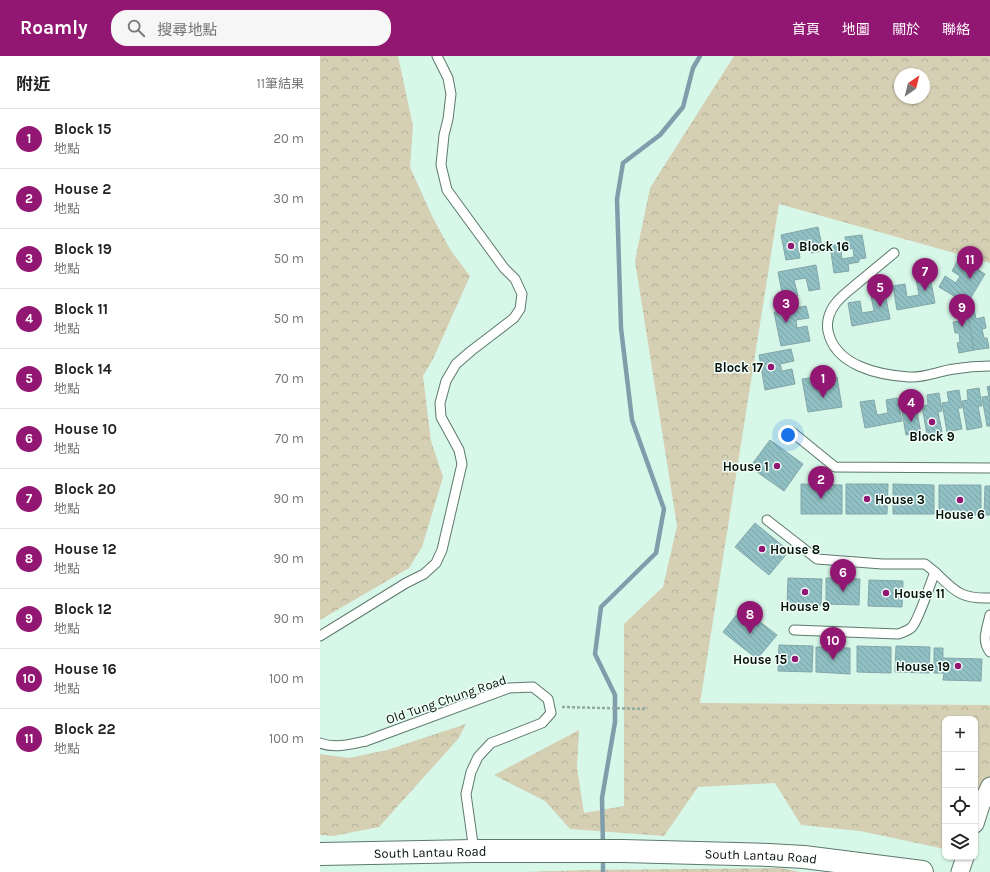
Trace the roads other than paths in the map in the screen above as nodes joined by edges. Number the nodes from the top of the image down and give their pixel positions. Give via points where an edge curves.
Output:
1 (437, 56) edge
2 (894, 253) dead end
3 (990, 366) edge
4 (792, 432) dead end
5 (990, 468) edge
6 (767, 520) dead end
7 (935, 572) junction
8 (990, 598) edge
9 (990, 616) edge
10 (794, 630) dead end
11 (320, 636) edge
12 (990, 652) edge
13 (320, 743) edge
14 (990, 786) edge
15 (978, 813) edge
16 (474, 851) junction
17 (320, 854) edge
18 (964, 860) edge
19 (922, 872) edge
20 (960, 872) edge

1 - 11 lane via 448,78 451,94 441,165 447,190 504,268 515,279 522,294 520,309 514,318 456,364 446,381 440,403 442,417 459,450 462,464 442,550 436,563 424,574
2 - 3 lane via 835,303 827,326 836,350 856,365 889,375 910,377 973,366
4 - 5 lane via 835,467
6 - 7 lane via 817,559 925,564
7 - 8 lane via 957,592 974,599
7 - 10 lane via 916,620 905,632 898,634
9 - 12 lane via 984,640
13 - 16 lane, Old Tung Chung Road via 347,745 366,741 510,688 533,687 548,699 551,713 542,723 491,743 478,757 471,772 466,794
14 - 15 street
16 - 17 main road, South Lantau Road
16 - 19 main road, South Lantau Road via 776,855
18 - 20 street

